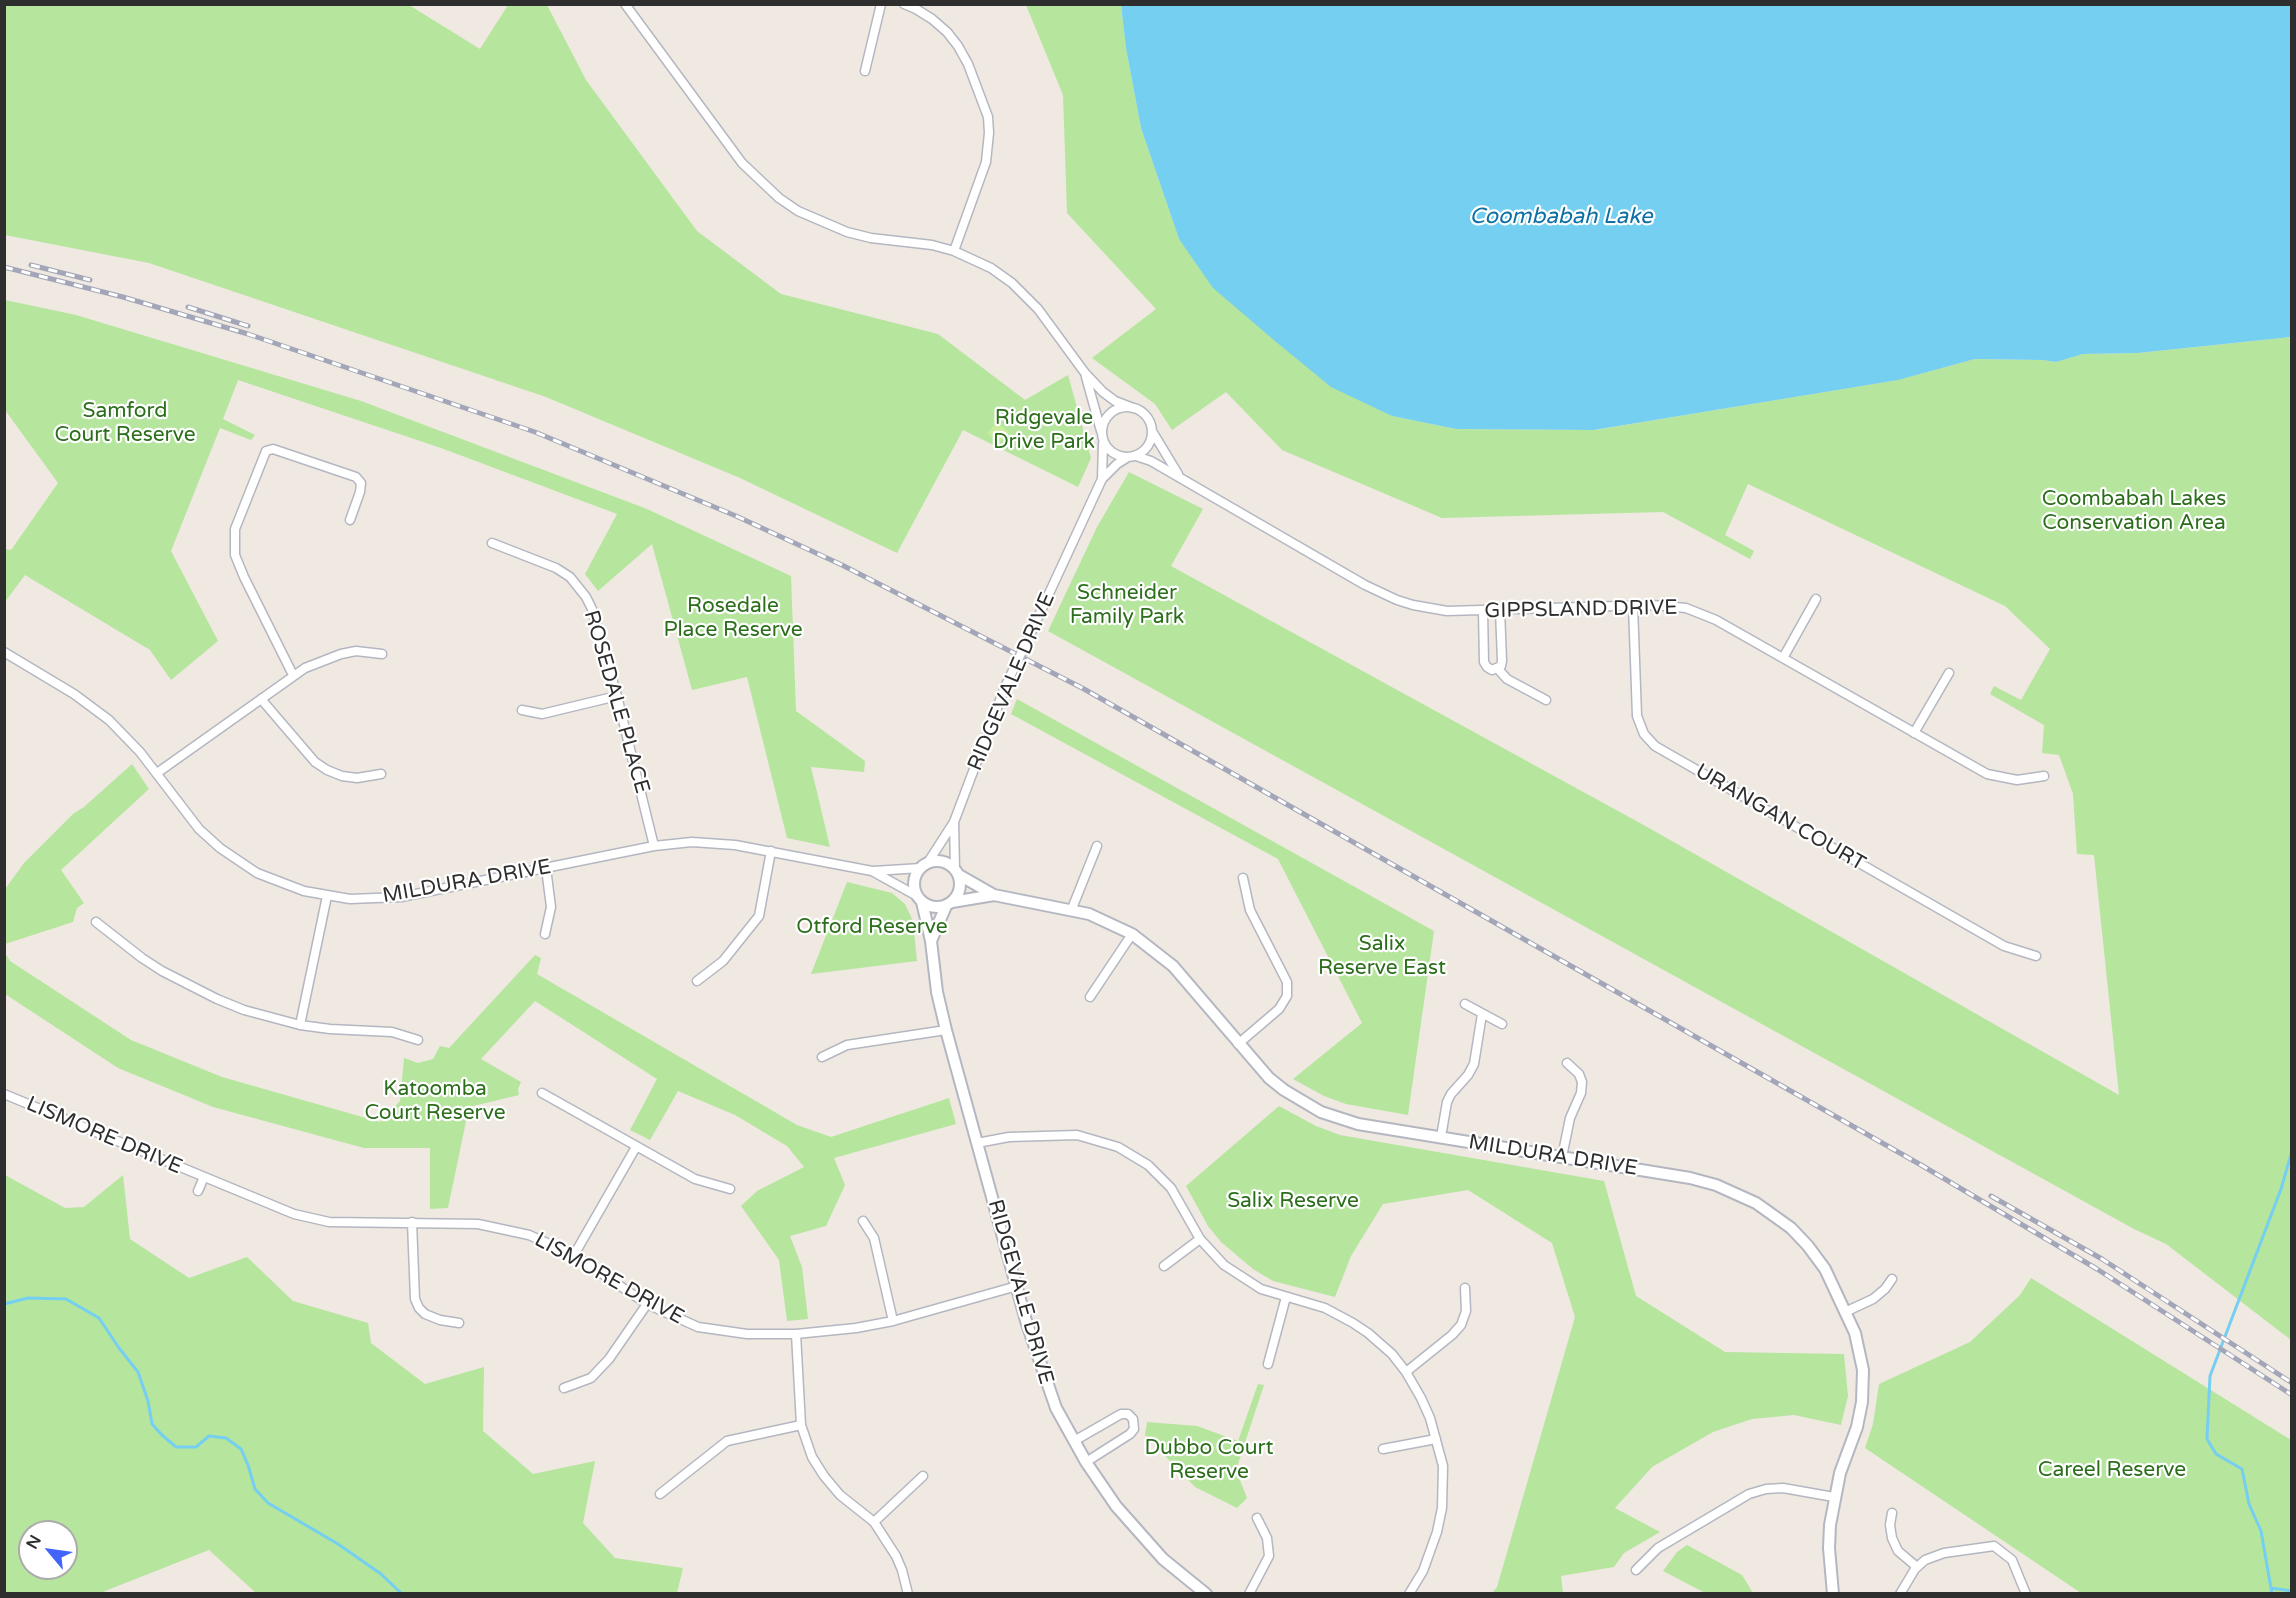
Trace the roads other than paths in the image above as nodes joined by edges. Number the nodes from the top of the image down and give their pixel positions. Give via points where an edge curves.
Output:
1 (625, 4) edge
2 (881, 4) edge
3 (904, 4) edge
4 (865, 71) dead end
5 (954, 251) junction
6 (1085, 373) junction
7 (1133, 408) junction
8 (1152, 430) junction
9 (1102, 437) junction
10 (1132, 456) junction
11 (1180, 477) junction
12 (1102, 479) junction
13 (350, 520) dead end
14 (492, 543) dead end
15 (1816, 599) dead end
16 (1633, 605) junction
17 (1500, 610) junction
18 (1483, 611) junction
19 (4, 652) edge
20 (382, 654) dead end
21 (1783, 658) junction
22 (1498, 669) junction
23 (1949, 673) dead end
24 (293, 675) junction
25 (617, 696) junction
26 (261, 699) junction
27 (1546, 700) dead end
28 (522, 710) dead end
29 (1914, 733) junction
30 (157, 772) junction
31 (381, 774) dead end
32 (2044, 776) dead end
33 (954, 822) junction
34 (654, 846) junction
35 (1097, 846) dead end
36 (771, 851) junction
37 (924, 866) junction
38 (546, 868) junction
39 (872, 871) junction
40 (957, 872) junction
41 (1243, 878) dead end
42 (994, 895) junction
43 (327, 896) junction
44 (920, 899) junction
45 (949, 904) junction
46 (1071, 911) junction
47 (96, 922) dead end
48 (545, 934) dead end
49 (1132, 934) junction
50 (931, 941) junction
51 (2036, 956) dead end
52 (697, 981) dead end
53 (1090, 997) dead end
54 (1465, 1004) dead end
55 (1482, 1014) junction
56 (1502, 1024) dead end
57 (300, 1025) junction
58 (946, 1030) junction
59 (418, 1040) dead end
60 (1238, 1044) junction
61 (822, 1057) dead end
62 (1567, 1063) dead end
63 (542, 1093) dead end
64 (4, 1094) edge
65 (1441, 1137) junction
66 (977, 1143) junction
67 (636, 1147) junction
68 (1562, 1157) junction
69 (204, 1178) junction
70 (730, 1188) dead end
71 (198, 1191) dead end
72 (863, 1221) dead end
73 (412, 1222) junction
74 (1200, 1239) junction
75 (574, 1255) junction
76 (1164, 1266) dead end
77 (1892, 1280) dead end
78 (1017, 1286) junction
79 (1465, 1288) dead end
80 (1286, 1297) junction
81 (647, 1304) junction
82 (1845, 1312) junction
83 (892, 1321) junction
84 (459, 1323) dead end
85 (796, 1334) junction
86 (1268, 1364) dead end
87 (1406, 1372) junction
88 (564, 1388) dead end
89 (801, 1425) junction
90 (1436, 1439) junction
91 (1074, 1441) junction
92 (1383, 1449) dead end
93 (1086, 1462) junction
94 (922, 1476) dead end
95 (660, 1494) dead end
96 (1834, 1497) junction
97 (1892, 1513) dead end
98 (1257, 1518) dead end
99 (874, 1522) junction
100 (1917, 1567) junction
101 (1636, 1570) dead end
102 (908, 1593) edge
103 (1206, 1593) edge
104 (1249, 1593) edge
105 (1409, 1593) edge
106 (1833, 1593) edge
107 (1900, 1593) edge
108 (2026, 1593) edge

1 - 5 street via 742,163 779,198 798,211 847,232
2 - 4 street
3 - 5 street via 932,19 958,46 988,117 986,162
5 - 6 street via 991,268 1026,295
6 - 7 street via 1115,401
6 - 9 street, RIDGEVALE DRIVE
7 - 8 street via 1146,416
7 - 9 street via 1111,412
8 - 10 street via 1148,445
8 - 11 street, GIPPSLAND DRIVE
9 - 10 street via 1113,453
9 - 12 street, RIDGEVALE DRIVE
10 - 11 street, GIPPSLAND DRIVE via 1151,461
10 - 12 street, RIDGEVALE DRIVE
11 - 18 street, GIPPSLAND DRIVE via 1381,593 1432,609
12 - 33 street, RIDGEVALE DRIVE, bridge via 1005,687
13 - 24 street via 360,492 361,483 356,477 273,448 266,451 235,529 235,555
14 - 25 street, ROSEDALE PLACE via 556,568 580,587 592,609
15 - 21 street
16 - 17 street, GIPPSLAND DRIVE
16 - 21 street, GIPPSLAND DRIVE via 1686,608
16 - 51 street, URANGAN COURT via 1637,716 1655,747 2004,946
17 - 18 street, GIPPSLAND DRIVE
17 - 22 street via 1502,661
18 - 22 street via 1485,665
19 - 30 street, MILDURA DRIVE via 94,708 128,737
20 - 24 street via 341,654
21 - 29 street, GIPPSLAND DRIVE
22 - 27 street via 1507,679
23 - 29 street
24 - 26 street
25 - 28 street via 542,714
25 - 34 street, ROSEDALE PLACE
26 - 30 street
26 - 31 street via 315,762 327,770 357,778
29 - 32 street, GIPPSLAND DRIVE via 1987,774 2017,780
30 - 43 street, MILDURA DRIVE via 186,813 220,848 276,882
33 - 37 street, RIDGEVALE DRIVE
33 - 40 street, RIDGEVALE DRIVE
34 - 36 street, MILDURA DRIVE via 712,843
34 - 38 street, MILDURA DRIVE
35 - 46 street
36 - 39 street, MILDURA DRIVE
36 - 52 street via 759,916 723,961
37 - 39 street, MILDURA DRIVE
37 - 40 street via 942,861
37 - 44 street via 914,881
38 - 43 street, MILDURA DRIVE via 401,897
38 - 48 street via 551,907
39 - 44 street, MILDURA DRIVE
40 - 42 street, MILDURA DRIVE
40 - 45 street via 960,890
41 - 60 street via 1250,910 1287,982 1287,996
42 - 45 street, MILDURA DRIVE
42 - 46 street, MILDURA DRIVE
43 - 57 street
44 - 45 street via 933,907
44 - 50 street, RIDGEVALE DRIVE
45 - 50 street, RIDGEVALE DRIVE
46 - 49 street, MILDURA DRIVE via 1089,914
47 - 57 street via 185,985 244,1010
49 - 53 street
49 - 60 street, MILDURA DRIVE via 1173,966
50 - 58 street, RIDGEVALE DRIVE
54 - 55 street
55 - 56 street
55 - 65 street via 1474,1064 1451,1094
57 - 59 street via 392,1032
58 - 61 street via 847,1045
58 - 66 street, RIDGEVALE DRIVE
60 - 65 street, MILDURA DRIVE via 1284,1090 1320,1112 1358,1124
62 - 68 street via 1580,1074 1582,1082
63 - 67 street
64 - 69 street, LISMORE DRIVE
65 - 68 street, MILDURA DRIVE
66 - 74 street via 1009,1137 1077,1135 1118,1147 1148,1165 1171,1188
66 - 78 street, RIDGEVALE DRIVE
67 - 70 street via 695,1179
67 - 75 street
68 - 82 street, MILDURA DRIVE via 1699,1180 1756,1203 1791,1228 1808,1246 1825,1269
69 - 71 street, LISMORE DRIVE
69 - 73 street, LISMORE DRIVE via 294,1214 329,1222
72 - 83 street via 874,1238
73 - 75 street, LISMORE DRIVE via 504,1228
73 - 84 street via 418,1308 440,1320
74 - 76 street
74 - 80 street via 1241,1278
75 - 81 street, LISMORE DRIVE
77 - 82 street via 1873,1299
78 - 83 street, LISMORE DRIVE
78 - 91 street, RIDGEVALE DRIVE via 1045,1379
79 - 87 street via 1466,1311 1461,1325
80 - 86 street
80 - 87 street via 1325,1308 1368,1332
81 - 85 street, LISMORE DRIVE via 698,1327 747,1334
81 - 88 street via 591,1378
82 - 96 street, MILDURA DRIVE via 1860,1351 1863,1394 1857,1427
83 - 85 street, LISMORE DRIVE
85 - 89 street
87 - 90 street via 1421,1398
89 - 95 street via 726,1441
89 - 99 street via 812,1457 824,1476 840,1495
90 - 92 street
90 - 105 street via 1443,1466 1442,1508 1431,1551
91 - 93 street, RIDGEVALE DRIVE
91 - 93 street via 1121,1414 1133,1419 1132,1432
93 - 103 street, RIDGEVALE DRIVE via 1140,1534 1163,1559
94 - 99 street
96 - 101 street via 1783,1488 1749,1494 1658,1548
96 - 106 street, MILDURA DRIVE via 1829,1548
97 - 100 street via 1892,1538 1898,1551
98 - 104 street via 1267,1538 1269,1556
99 - 102 street via 899,1563
100 - 107 street
100 - 108 street via 1944,1553 1994,1545 2012,1560

